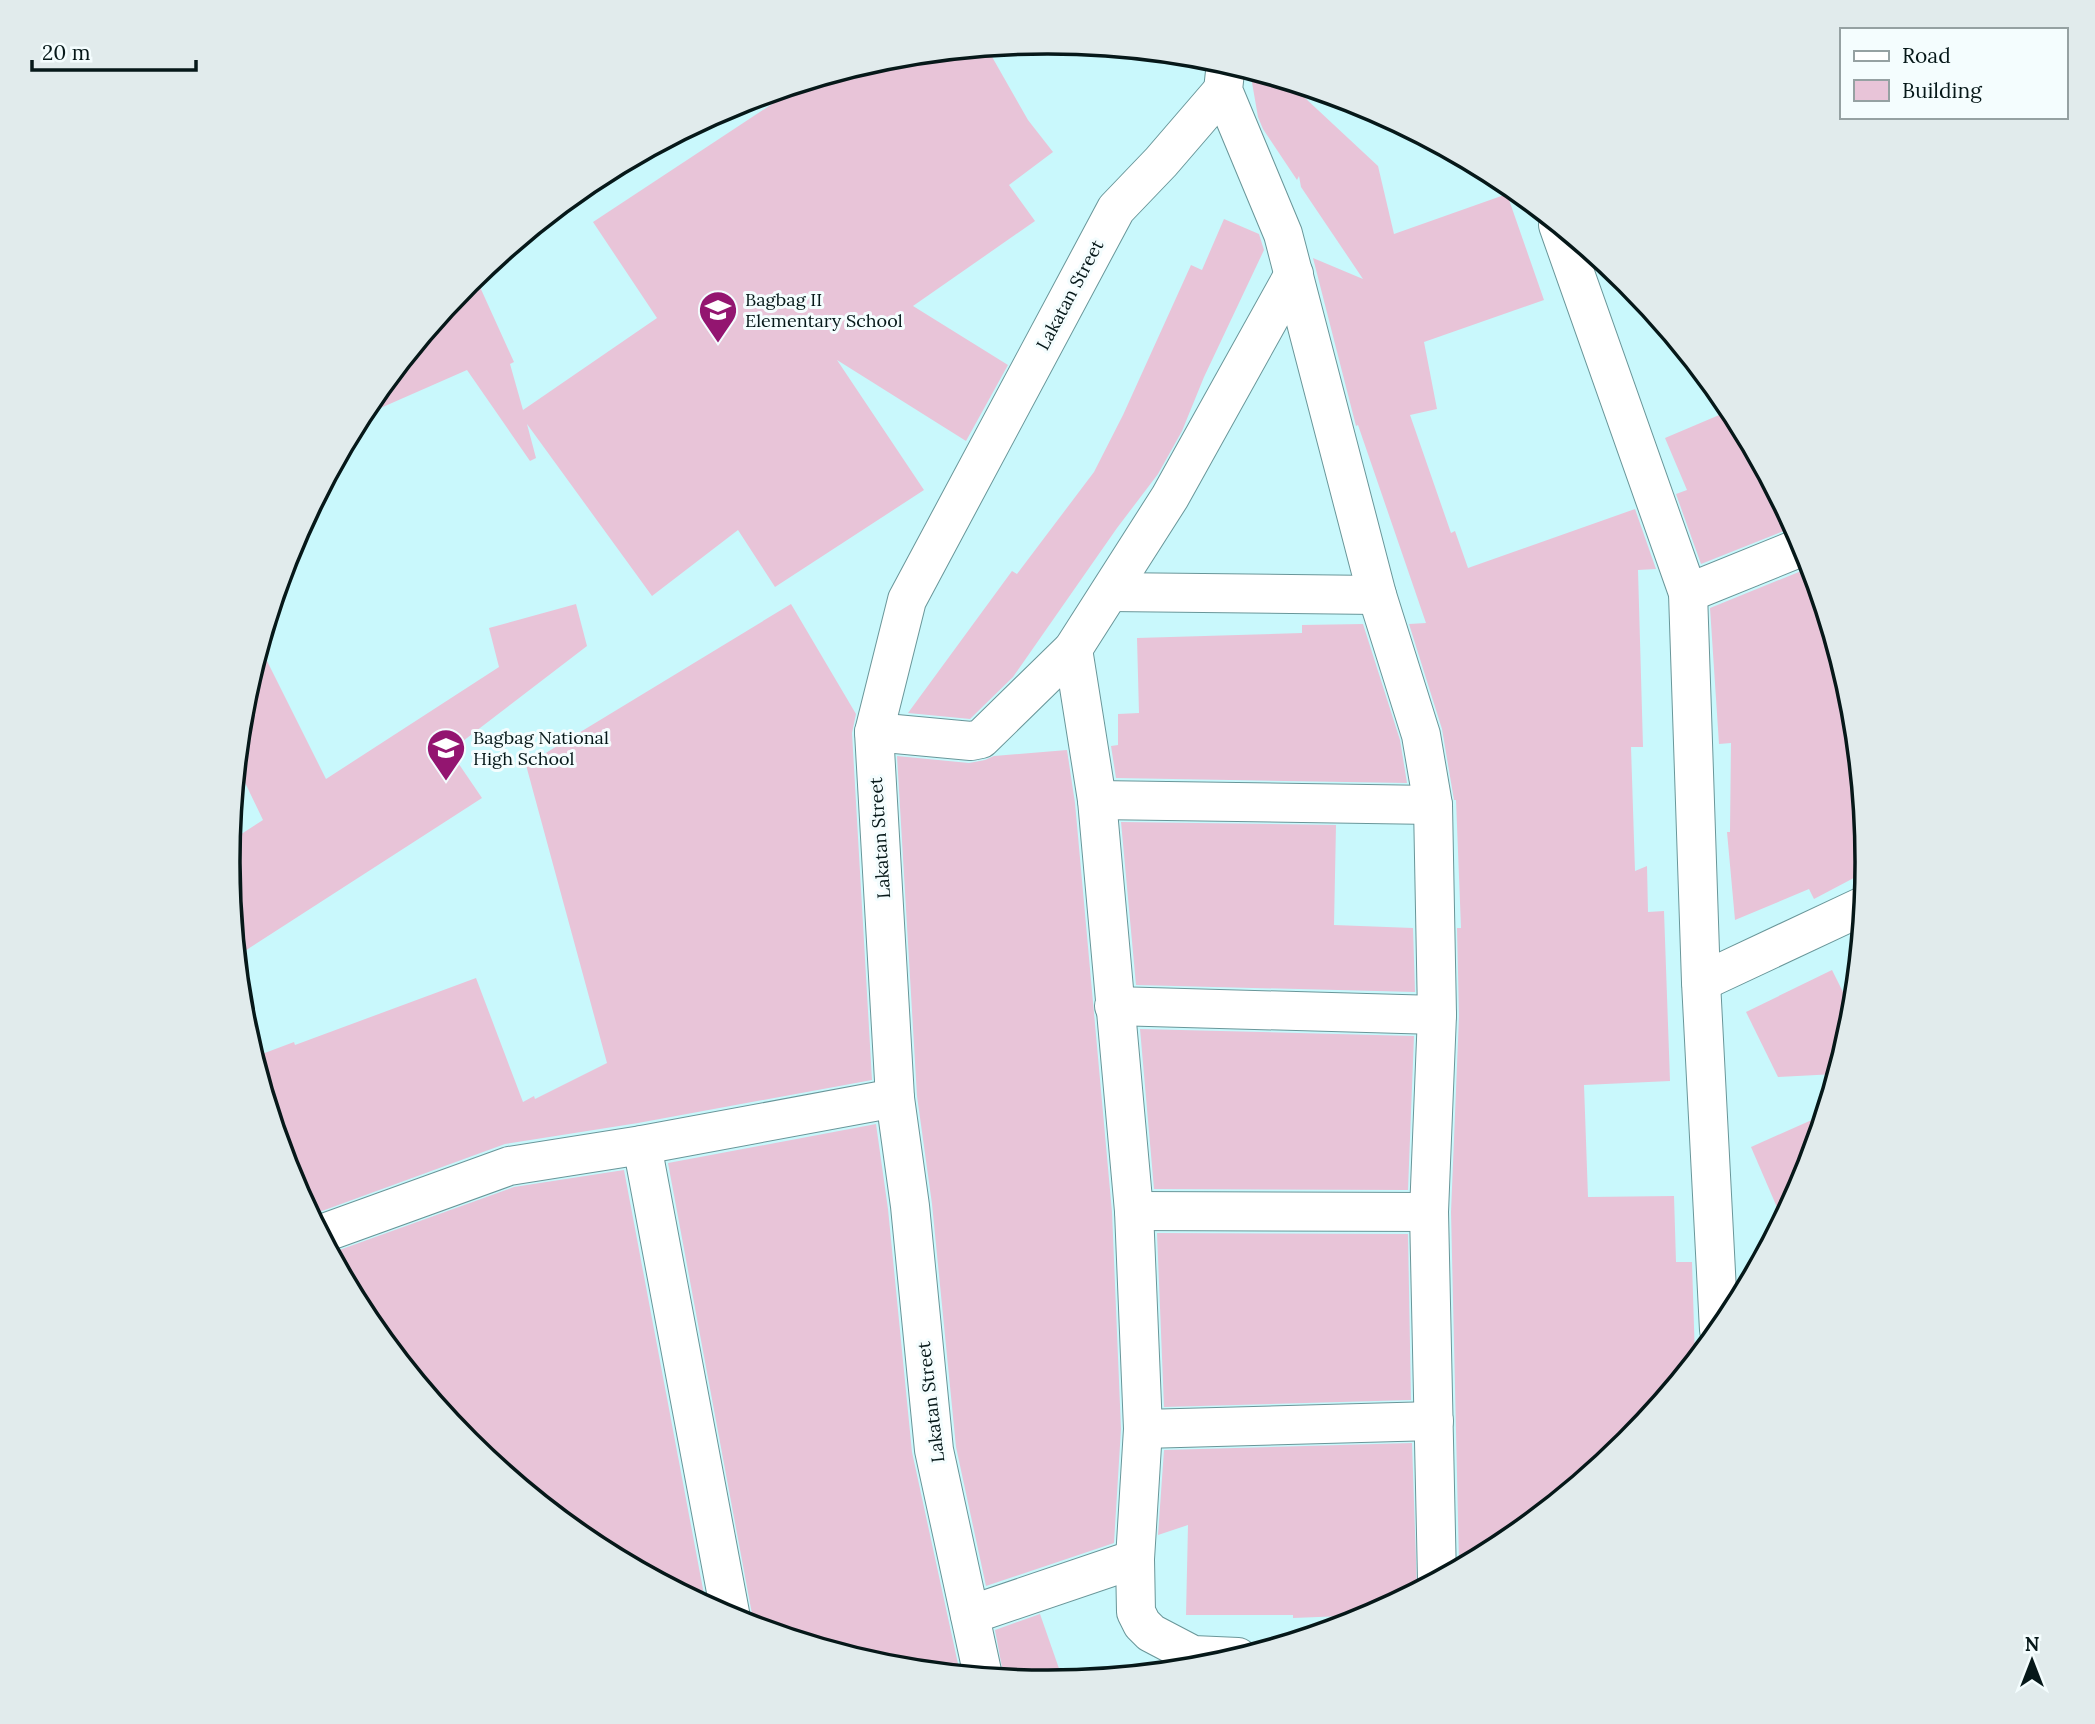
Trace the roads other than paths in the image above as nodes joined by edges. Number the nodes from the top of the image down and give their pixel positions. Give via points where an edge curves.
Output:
1 (1224, 77) edge
2 (1567, 244) edge
3 (1294, 274) junction
4 (1793, 551) edge
5 (1111, 592) junction
6 (1688, 593) junction
7 (1377, 595) junction
8 (1073, 649) junction
9 (874, 732) junction
10 (1097, 800) junction
11 (1433, 805) junction
12 (1854, 910) edge
13 (1701, 982) junction
14 (1114, 1006) junction
15 (1437, 1015) junction
16 (895, 1098) junction
17 (642, 1145) junction
18 (1134, 1211) junction
19 (1429, 1212) junction
20 (329, 1231) edge
21 (1718, 1312) edge
22 (1434, 1421) junction
23 (1143, 1429) junction
24 (1135, 1559) junction
25 (1437, 1569) edge
26 (728, 1604) edge
27 (970, 1615) junction
28 (1198, 1655) edge
29 (981, 1667) edge

1 - 3 street
1 - 9 street, Lakatan Street via 1161,162 1116,209 907,600
2 - 6 street
3 - 5 street via 1170,498
3 - 7 street
4 - 6 street
5 - 7 street
5 - 8 street
6 - 13 street
7 - 11 street via 1421,735
8 - 9 street via 981,739
8 - 10 street
9 - 16 street, Lakatan Street
10 - 11 street
10 - 14 street
11 - 15 street
12 - 13 street
13 - 21 street
14 - 15 street
14 - 18 street
15 - 19 street
16 - 17 street
16 - 27 street, Lakatan Street via 934,1450
17 - 20 street via 509,1166
17 - 26 street
18 - 19 street
18 - 23 street
19 - 22 street
22 - 23 street
22 - 25 street
23 - 24 street
24 - 27 street
24 - 28 street via 1136,1612 1142,1624 1150,1633
27 - 29 street, Lakatan Street

